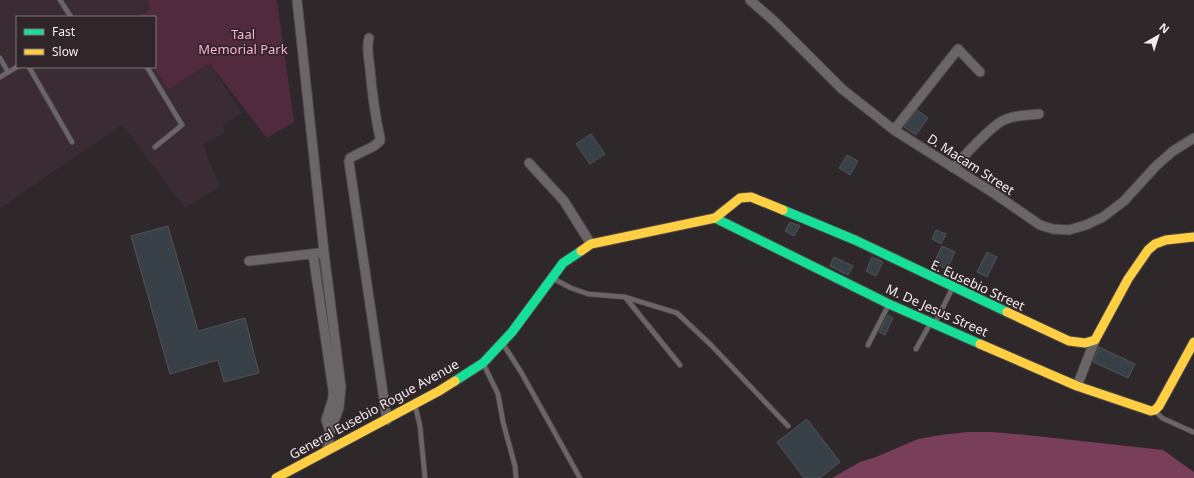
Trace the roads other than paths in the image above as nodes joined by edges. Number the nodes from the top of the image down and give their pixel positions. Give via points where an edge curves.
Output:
1 (60, 0) edge
2 (297, 0) edge
3 (750, 0) edge
4 (70, 16) edge
5 (369, 38) dead end
6 (0, 58) edge
7 (16, 68) edge
8 (30, 68) edge
9 (148, 68) edge
10 (8, 72) junction
11 (980, 72) dead end
12 (0, 77) edge
13 (1039, 114) dead end
14 (894, 130) junction
15 (1194, 138) edge
16 (72, 142) dead end
17 (155, 147) dead end
18 (529, 163) dead end
19 (953, 168) junction
20 (715, 218) junction
21 (1194, 237) edge
22 (591, 244) junction
23 (324, 252) junction
24 (314, 254) junction
25 (249, 261) dead end
26 (552, 278) junction
27 (952, 287) junction
28 (625, 297) junction
29 (889, 304) junction
30 (932, 323) junction
31 (1095, 340) junction
32 (1194, 342) edge
33 (502, 343) junction
34 (868, 345) dead end
35 (916, 349) dead end
36 (483, 363) junction
37 (680, 365) dead end
38 (1077, 386) junction
39 (415, 404) junction
40 (1155, 410) junction
41 (387, 420) junction
42 (788, 426) dead end
43 (330, 432) junction
44 (1193, 432) dead end
45 (327, 450) junction
46 (276, 478) edge
47 (425, 478) edge
48 (516, 478) edge
49 (580, 478) edge

1 - 4 lane
2 - 23 street
3 - 14 street, D. Macam Street via 842,89
5 - 41 street via 367,44 380,141 350,158 349,162
6 - 10 lane
7 - 10 lane
8 - 16 lane
9 - 17 lane via 182,124
10 - 12 lane
11 - 14 street via 958,49
13 - 19 street via 1003,120
14 - 19 street, D. Macam Street
15 - 19 street, D. Macam Street via 1173,151 1124,201 1103,217 1069,230 1040,225
18 - 22 street via 564,201
20 - 22 main road, General Eusebio Rogue Avenue
20 - 27 main road, E. Eusebio Street via 740,198 751,197 855,240
20 - 29 main road, M. De Jesus Street
21 - 31 main road via 1173,238 1158,243 1146,253 1120,291
22 - 26 main road, General Eusebio Rogue Avenue via 563,263
23 - 24 street
23 - 43 street via 341,387 339,408
24 - 25 street
24 - 43 street via 333,390 326,420
26 - 28 lane via 588,294
26 - 33 main road, General Eusebio Rogue Avenue
27 - 30 lane
27 - 31 main road, E. Eusebio Street via 1069,341 1085,343
28 - 37 lane
28 - 42 lane via 677,313
29 - 30 main road, M. De Jesus Street
29 - 34 lane
30 - 35 lane
30 - 38 main road, M. De Jesus Street
31 - 38 street
32 - 40 main road via 1162,402
33 - 36 main road, General Eusebio Rogue Avenue
33 - 49 lane
36 - 39 main road, General Eusebio Rogue Avenue
36 - 48 lane via 498,394
38 - 40 main road, M. De Jesus Street via 1151,411
39 - 41 main road, General Eusebio Rogue Avenue
39 - 47 lane via 420,426
40 - 44 lane via 1162,418
41 - 45 main road, General Eusebio Rogue Avenue
43 - 45 street
45 - 46 main road, General Eusebio Rogue Avenue

